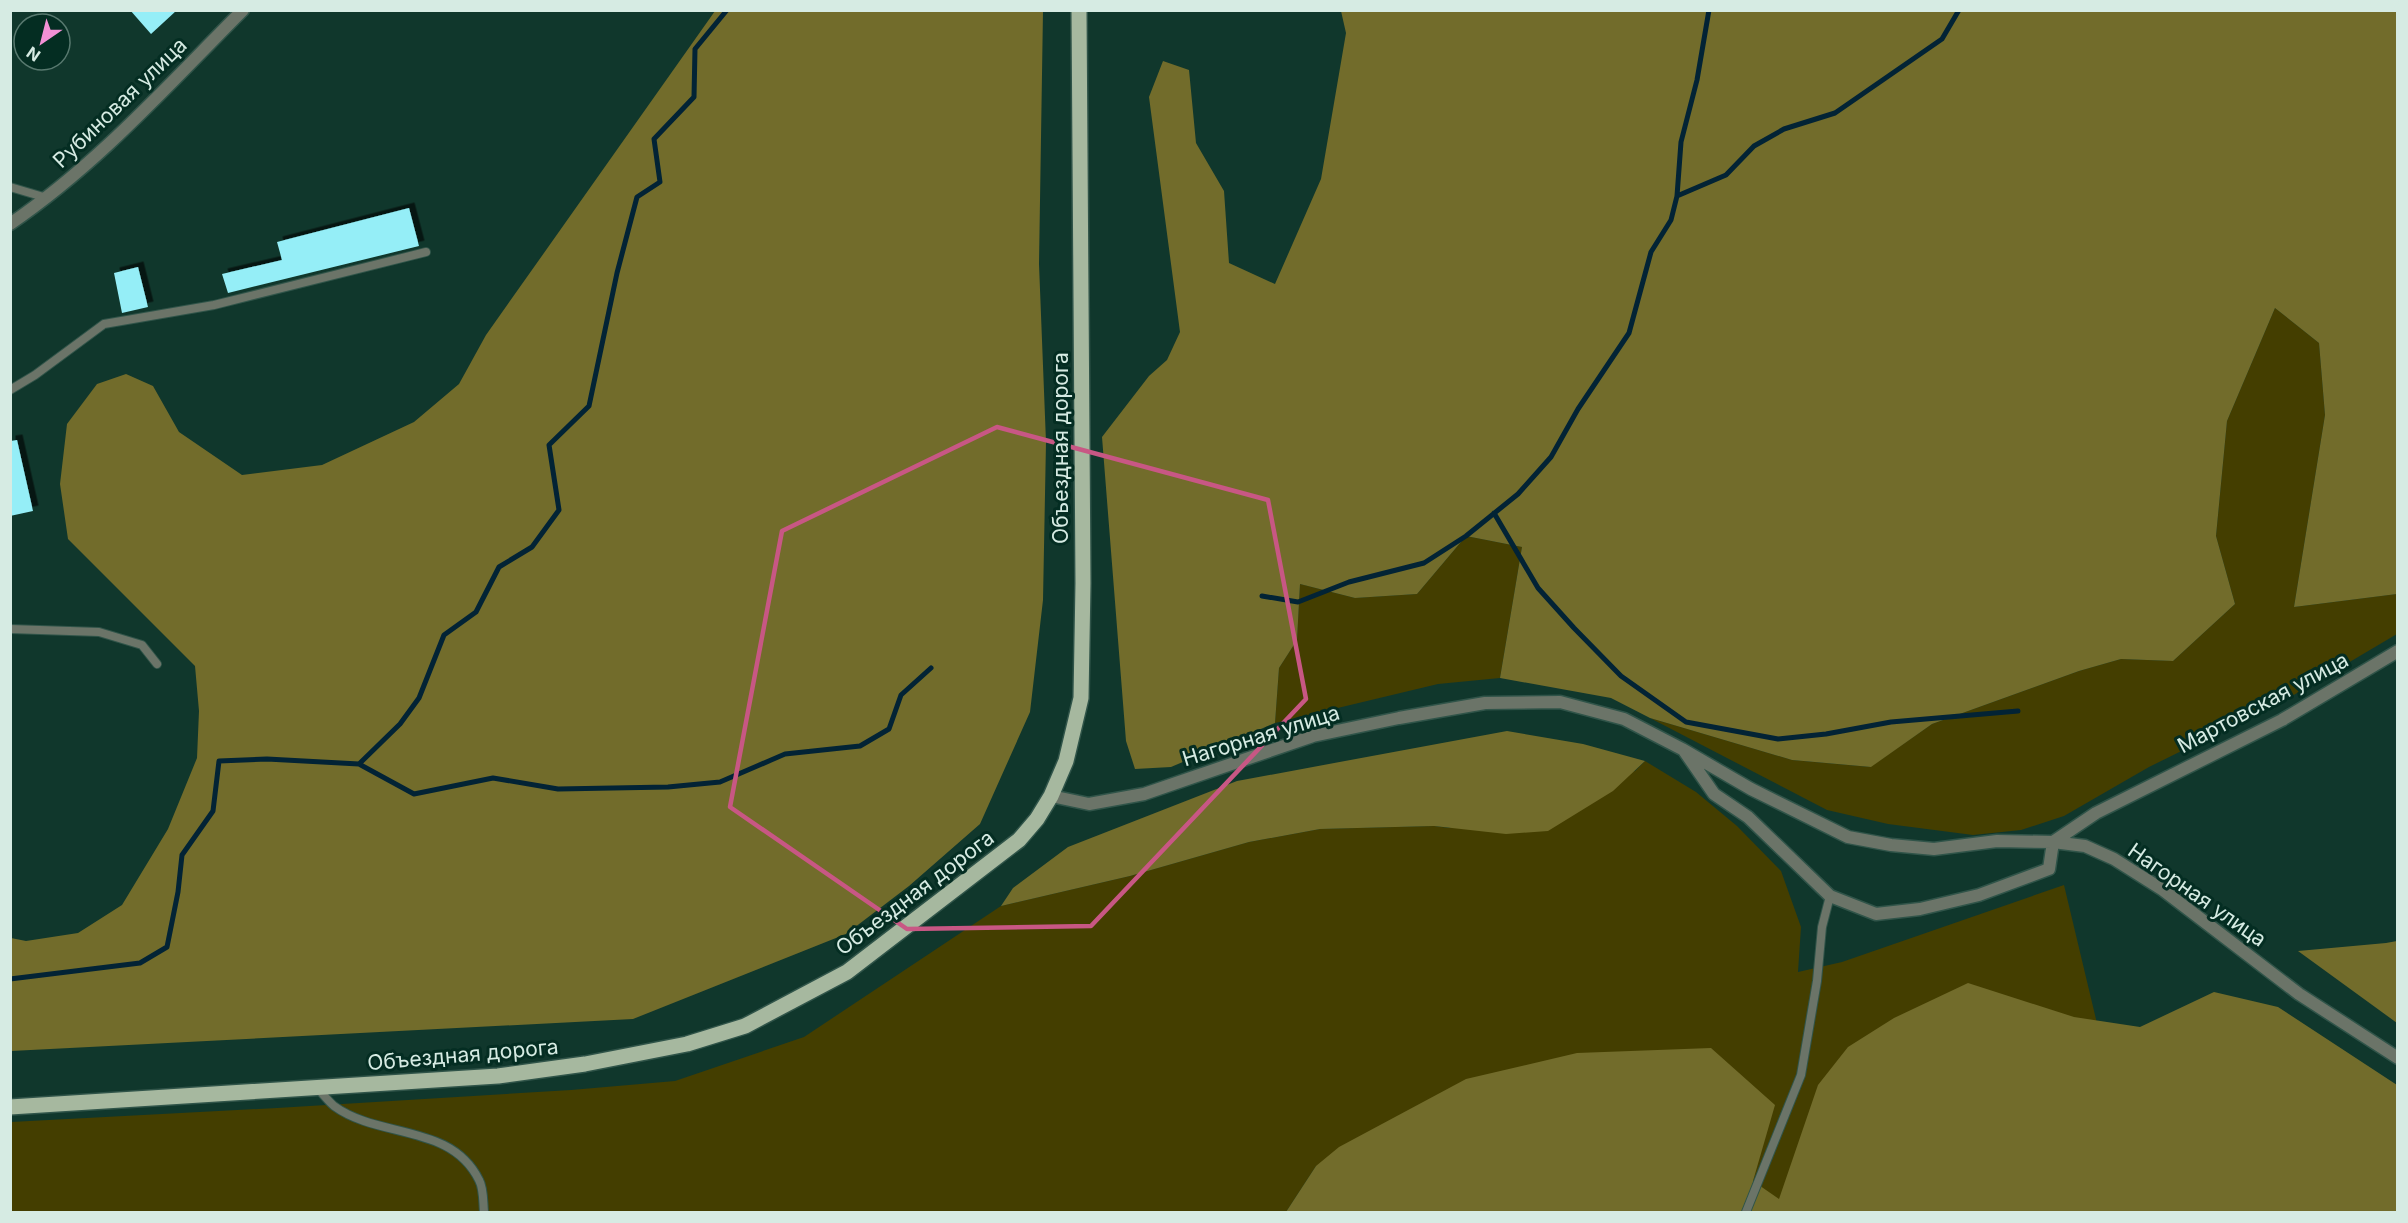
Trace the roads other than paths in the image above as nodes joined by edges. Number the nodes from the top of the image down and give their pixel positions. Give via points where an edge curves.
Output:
1 (243, 10) edge
2 (1080, 10) edge
3 (10, 187) edge
4 (48, 198) junction
5 (10, 224) edge
6 (426, 252) dead end
7 (10, 390) edge
8 (10, 629) edge
9 (2397, 651) edge
10 (157, 664) dead end
11 (1682, 749) junction
12 (1051, 796) junction
13 (2054, 842) junction
14 (1830, 896) junction
15 (2397, 1058) edge
16 (318, 1089) junction
17 (10, 1107) edge
18 (484, 1212) edge
19 (1746, 1212) edge

1 - 4 street, Рубиновая улица via 135,121
2 - 12 main road, Объездная дорога via 1081,698 1066,761
3 - 4 lane
4 - 5 street, Рубиновая улица
6 - 7 lane via 214,305 104,324
8 - 10 lane via 99,632 142,645
9 - 13 street, Мартовская улица via 2282,720 2096,813
11 - 12 street, Нагорная улица via 1624,719 1560,702 1485,703 1313,736 1144,794 1089,804
11 - 13 street, Нагорная улица via 1751,789 1848,837 1934,849 1997,841
11 - 14 street via 1714,794 1748,817
12 - 16 main road, Объездная дорога via 1019,840 898,934 847,972 745,1026 687,1044 585,1064 498,1076
13 - 14 street via 2049,869 1979,895 1920,909 1876,914
13 - 15 street, Нагорная улица via 2085,846 2154,884 2300,994
14 - 19 lane via 1801,1075
16 - 17 main road, Объездная дорога
16 - 18 lane via 334,1106 360,1119 434,1139 466,1160 480,1182

